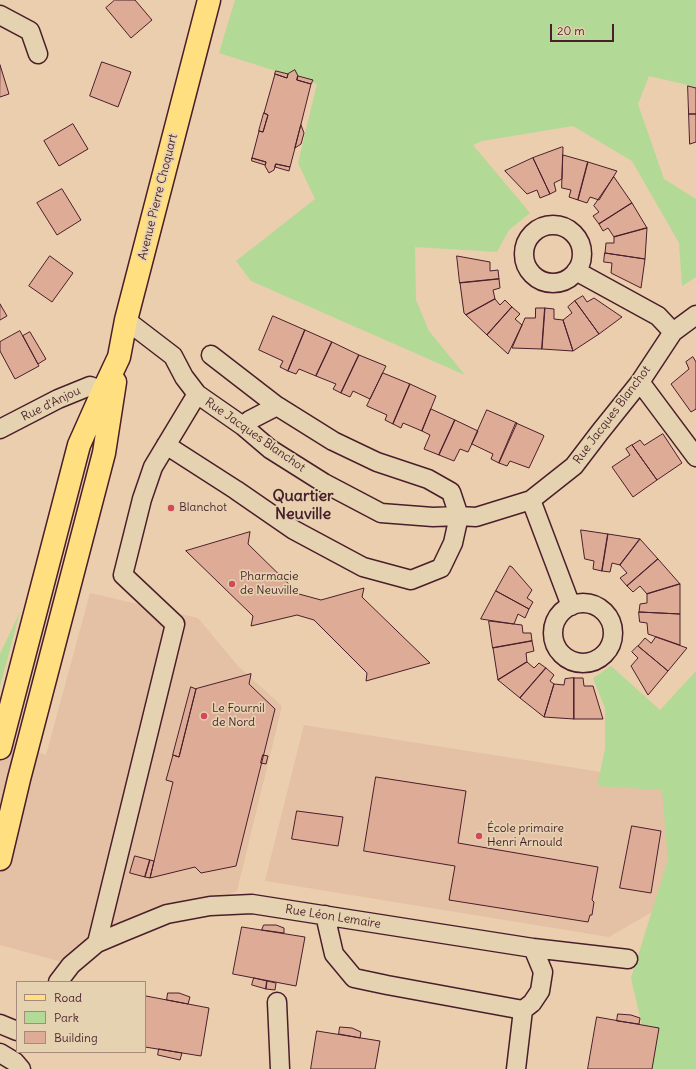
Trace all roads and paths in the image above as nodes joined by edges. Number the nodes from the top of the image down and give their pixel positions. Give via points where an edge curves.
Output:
1 (208, 0) edge
2 (0, 15) edge
3 (38, 54) dead end
4 (576, 272) dead end
5 (696, 315) edge
6 (126, 320) junction
7 (673, 332) junction
8 (211, 355) dead end
9 (119, 357) junction
10 (640, 382) junction
11 (103, 391) junction
12 (197, 394) junction
13 (277, 406) junction
14 (243, 426) junction
15 (0, 429) edge
16 (166, 444) junction
17 (696, 457) edge
18 (531, 500) junction
19 (459, 516) junction
20 (571, 606) dead end
21 (0, 748) edge
22 (0, 859) edge
23 (326, 915) junction
24 (97, 943) junction
25 (533, 948) junction
26 (628, 959) dead end
27 (59, 981) edge
28 (277, 1002) dead end
29 (524, 1010) junction
30 (0, 1024) edge
31 (16, 1031) edge
32 (0, 1053) edge
33 (17, 1063) edge
34 (280, 1069) edge
35 (516, 1069) edge

1 - 6 main road, Avenue Pierre Choquart
2 - 3 street via 30,31
4 - 7 street via 658,316
5 - 7 street, Rue Jacques Blanchot
6 - 9 main road, Avenue Pierre Choquart
6 - 12 street, Rue Jacques Blanchot via 173,356
7 - 10 street, Rue Jacques Blanchot
8 - 13 street
9 - 11 main road, Avenue Pierre Choquart
9 - 22 main road via 104,453
10 - 17 street
10 - 18 street, Rue Jacques Blanchot via 574,466
11 - 15 street, Rue d'Anjou via 90,386 58,399
11 - 21 main road, Avenue Pierre Choquart via 79,445
12 - 14 street, Rue Jacques Blanchot
12 - 16 street
13 - 14 street
13 - 19 street via 333,441 377,462 428,479 451,492
14 - 19 street, Rue Jacques Blanchot via 270,449 324,483 381,513
16 - 19 street via 294,530 363,567 411,580 441,568 453,543
16 - 24 street via 153,467 123,575 175,624
18 - 19 street, Rue Jacques Blanchot via 476,517
18 - 20 street
23 - 24 street, Rue Léon Lemaire via 252,904 210,906 168,914
23 - 25 street, Rue Léon Lemaire
23 - 29 street via 334,954 354,978
24 - 27 street, Rue Léon Lemaire via 71,966
25 - 26 street, Rue Léon Lemaire
25 - 29 street via 543,972 540,991
28 - 34 street
29 - 35 street
30 - 31 street
32 - 33 street

